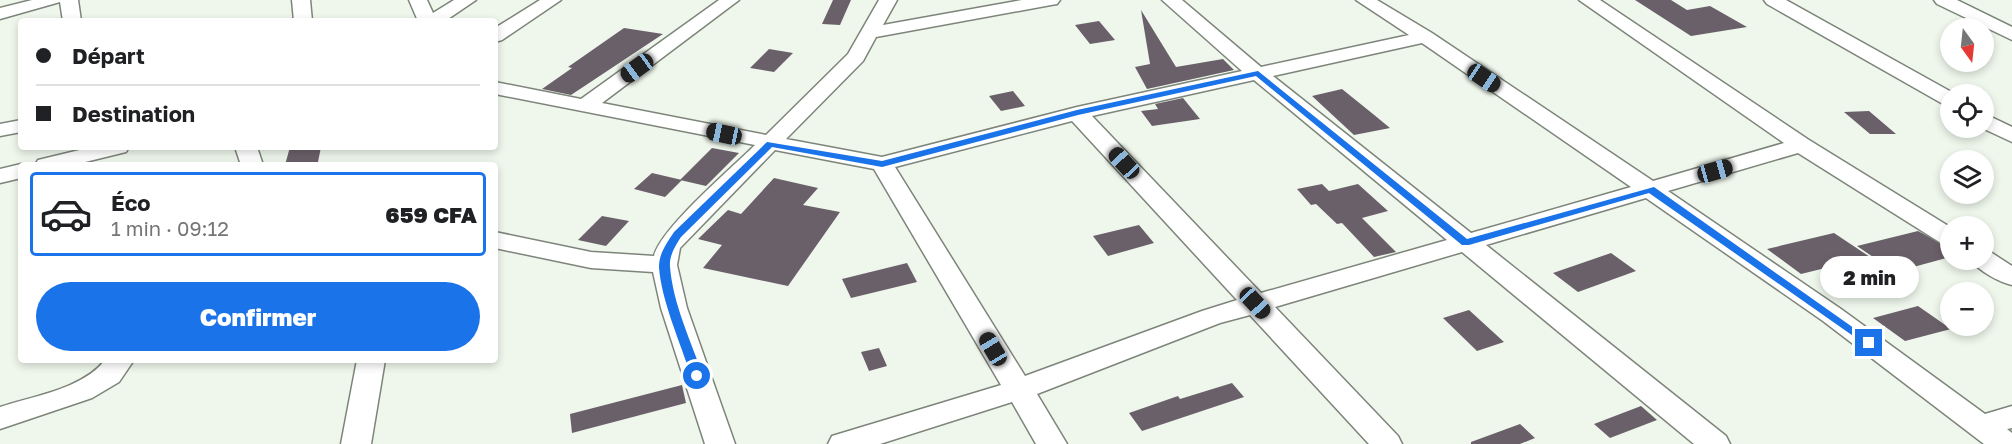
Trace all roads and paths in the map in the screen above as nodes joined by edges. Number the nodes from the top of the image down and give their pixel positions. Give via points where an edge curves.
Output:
1 (53, 0) edge
2 (69, 0) edge
3 (301, 0) edge
4 (418, 0) edge
5 (466, 0) edge
6 (552, 0) edge
7 (888, 0) edge
8 (1051, 0) edge
9 (1171, 0) edge
10 (1365, 0) edge
11 (1588, 0) edge
12 (1773, 0) edge
13 (1943, 0) edge
14 (722, 1) edge
15 (0, 14) edge
16 (72, 18) edge
17 (303, 18) edge
18 (428, 18) edge
19 (435, 18) edge
20 (870, 33) junction
21 (498, 34) edge
22 (2012, 34) edge
23 (1425, 38) junction
24 (1258, 74) junction
25 (498, 89) edge
26 (1940, 94) edge
27 (586, 105) junction
28 (1077, 113) junction
29 (1994, 125) edge
30 (18, 127) edge
31 (0, 130) edge
32 (2012, 136) edge
33 (770, 144) junction
34 (1802, 145) junction
35 (110, 154) edge
36 (63, 162) edge
37 (882, 164) junction
38 (18, 172) edge
39 (0, 176) edge
40 (1651, 189) junction
41 (1940, 232) edge
42 (498, 241) edge
43 (1465, 243) junction
44 (664, 265) junction
45 (1994, 266) edge
46 (2012, 277) edge
47 (1255, 303) junction
48 (118, 363) edge
49 (370, 363) edge
50 (1018, 390) junction
51 (0, 418) edge
52 (1996, 434) edge
53 (356, 444) edge
54 (720, 444) edge
55 (843, 444) edge
56 (1052, 444) edge
57 (1387, 444) edge
58 (1715, 444) edge

1 - 15 street
2 - 16 street
3 - 17 street
4 - 18 street
5 - 19 street
6 - 21 street
7 - 20 street
8 - 20 street
9 - 24 street
10 - 23 street
11 - 34 street
12 - 26 street
13 - 22 street
14 - 27 street
20 - 33 street via 856,57
23 - 24 street
23 - 40 street
24 - 28 street
24 - 43 street
25 - 27 street
27 - 33 street
28 - 37 street
28 - 47 street
29 - 32 street
30 - 31 street
33 - 37 street
33 - 44 street via 677,235 668,248
34 - 40 street
34 - 41 street
35 - 36 street
37 - 50 street
38 - 39 street
40 - 43 street
40 - 52 street
42 - 44 street via 591,260
43 - 47 street
43 - 58 street
44 - 54 street via 674,308
45 - 46 street
47 - 50 street
47 - 57 street
48 - 51 street via 109,375 82,391
49 - 53 street
50 - 55 street
50 - 56 street

